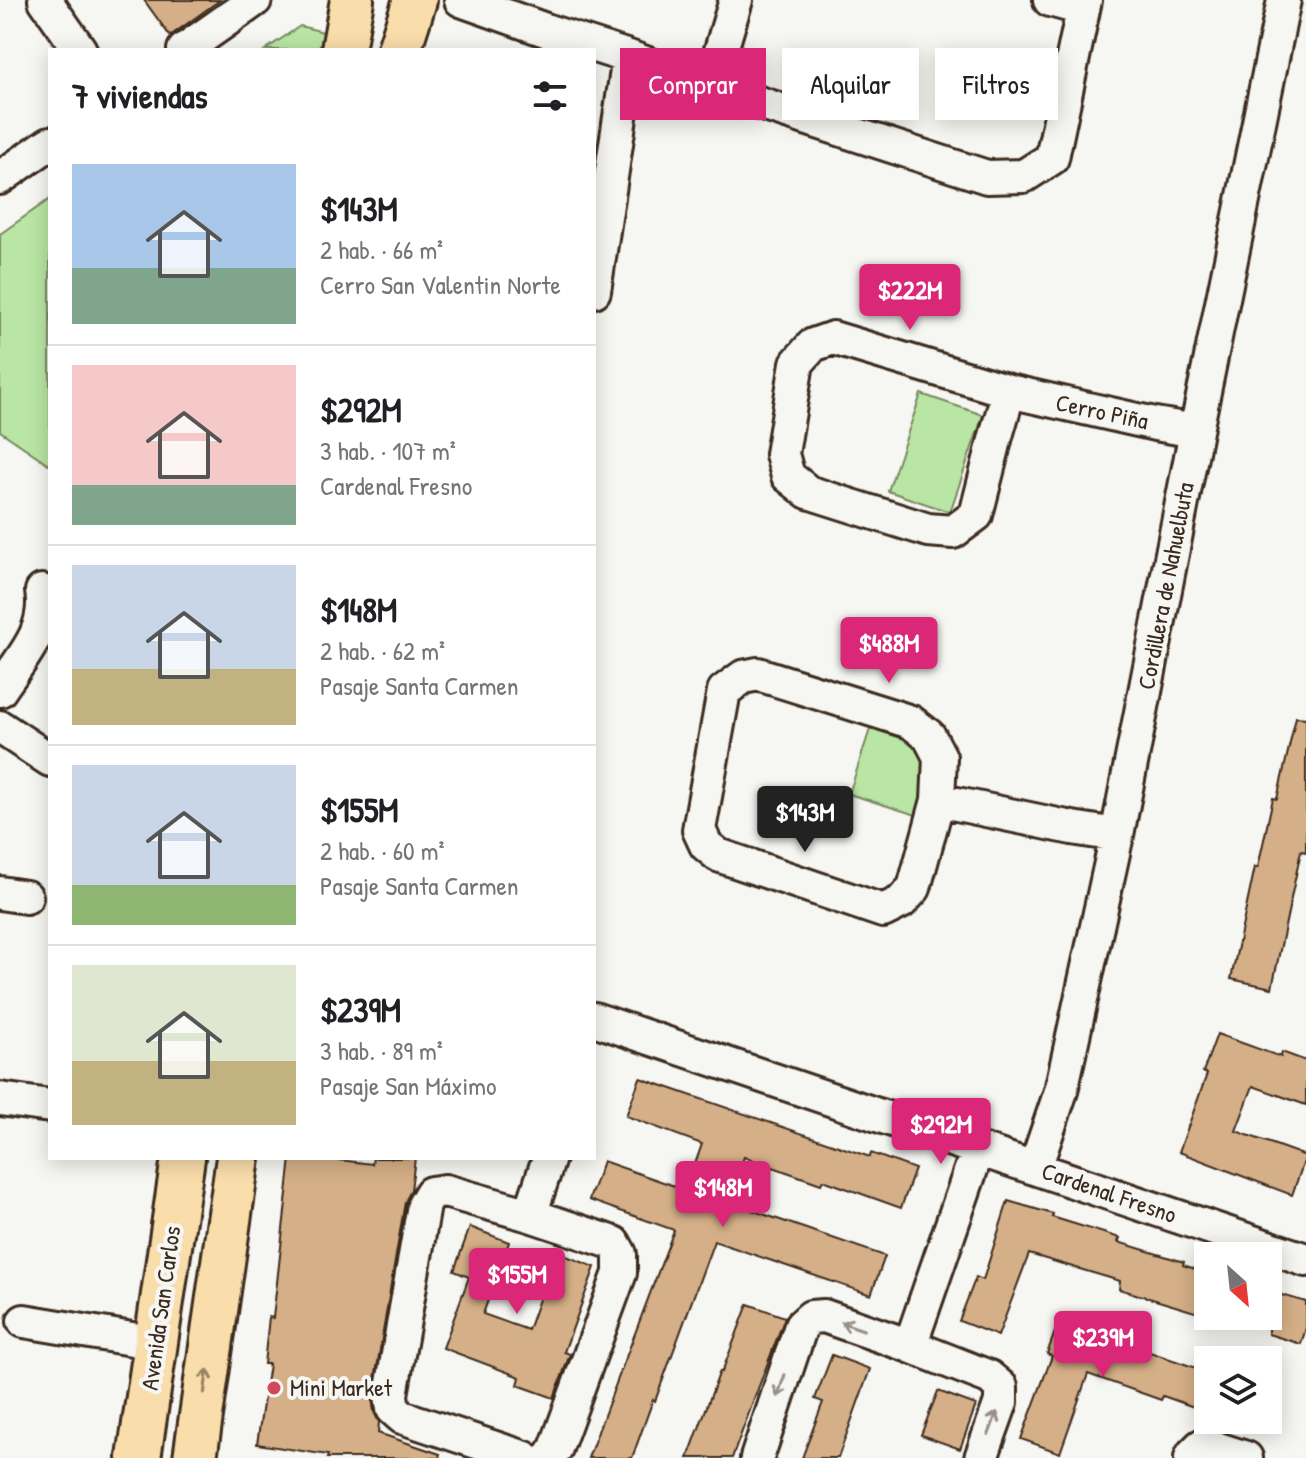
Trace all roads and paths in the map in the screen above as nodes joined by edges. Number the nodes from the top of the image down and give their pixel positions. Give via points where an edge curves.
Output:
1 (45, 0) edge
2 (255, 0) edge
3 (415, 0) edge
4 (461, 0) edge
5 (530, 0) edge
6 (736, 0) edge
7 (1050, 0) edge
8 (1284, 0) edge
9 (345, 2) edge
10 (1084, 5) edge
11 (551, 32) junction
12 (79, 48) edge
13 (187, 48) edge
14 (343, 48) edge
15 (400, 48) edge
16 (722, 48) edge
17 (620, 54) edge
18 (766, 105) edge
19 (620, 117) edge
20 (48, 144) edge
21 (0, 178) edge
22 (596, 278) edge
23 (1009, 391) junction
24 (1196, 431) junction
25 (42, 591) dead end
26 (0, 690) edge
27 (0, 727) edge
28 (48, 759) edge
29 (938, 800) junction
30 (1117, 835) junction
31 (596, 1021) edge
32 (0, 1099) edge
33 (48, 1106) edge
34 (978, 1149) junction
35 (183, 1160) edge
36 (238, 1160) edge
37 (548, 1160) edge
38 (1035, 1168) junction
39 (530, 1215) junction
40 (1306, 1260) edge
41 (24, 1321) dead end
42 (156, 1343) junction
43 (910, 1346) junction
44 (139, 1458) edge
45 (195, 1458) edge
46 (525, 1458) edge
47 (550, 1458) edge
48 (757, 1458) edge
49 (981, 1458) edge
50 (1191, 1458) edge
51 (1246, 1458) edge

1 - 12 street
2 - 13 street
3 - 15 main road
4 - 11 street
5 - 11 street
6 - 16 street
7 - 10 street
8 - 24 street, Cordillera de Nahuelbuta
9 - 14 main road
10 - 18 street via 1052,158 1024,176 987,177
11 - 17 street
19 - 22 street
20 - 21 street
23 - 23 street, Cerro Piña via 976,515 953,532 928,530 808,492 788,476 782,454 797,363 813,345 833,338
23 - 24 street, Cerro Piña
24 - 30 street, Cordillera de Nahuelbuta
25 - 26 street via 40,628
27 - 28 street
29 - 29 street via 914,888 883,911 718,855 699,830 724,691 743,677 758,674 911,722 929,736 940,757
29 - 30 street
30 - 38 street, Cordillera de Nahuelbuta via 1061,1091
31 - 34 street, Cardenal Fresno
32 - 33 street
34 - 38 street, Cardenal Fresno
34 - 43 street
35 - 42 main road, Avenida San Carlos
45 -> 36 main road
37 - 39 street
38 - 40 street, Cardenal Fresno
39 - 46 street via 445,1191 431,1193 424,1205 391,1395 393,1409 402,1417
39 - 47 street via 614,1243 620,1254 620,1273
41 - 42 street
42 - 44 main road, Avenida San Carlos
43 -> 48 street via 824,1316 811,1317 801,1326
49 -> 43 street via 1001,1402 1001,1387 989,1377
50 - 51 street via 1201,1446

